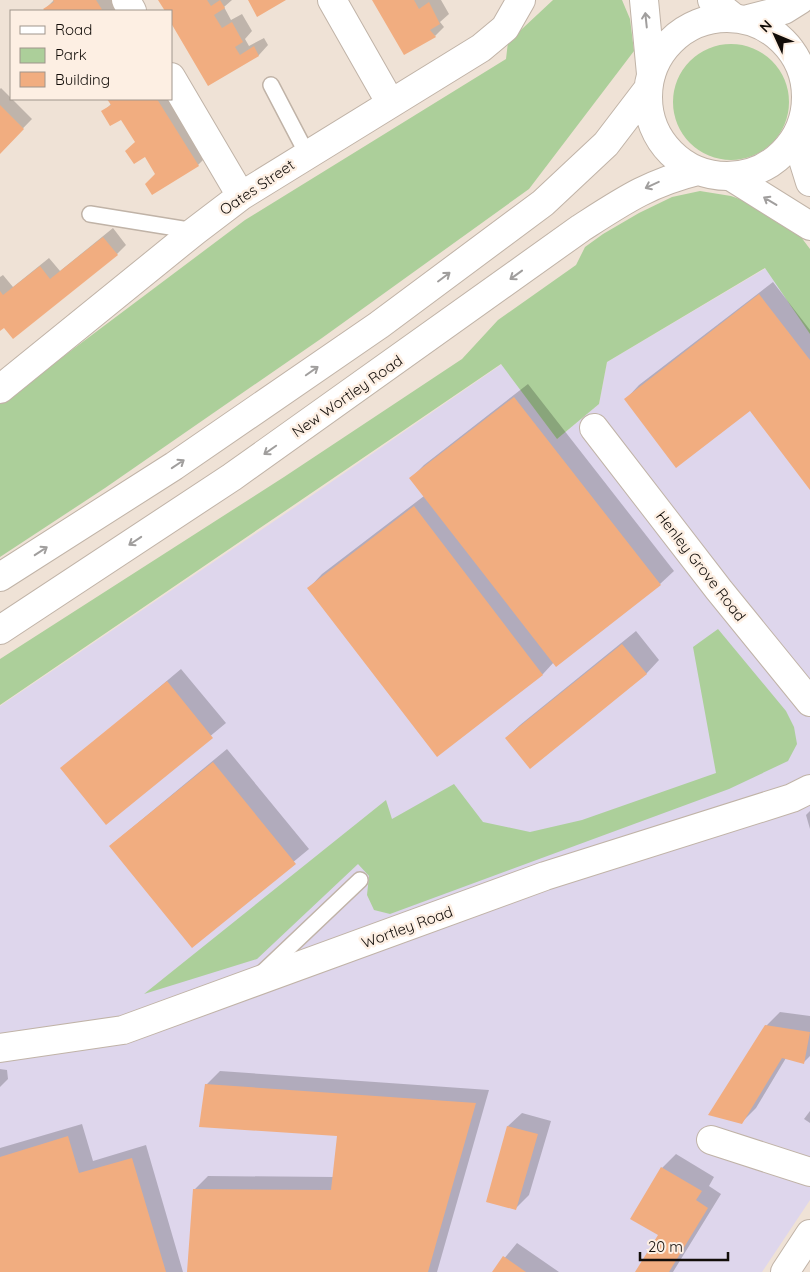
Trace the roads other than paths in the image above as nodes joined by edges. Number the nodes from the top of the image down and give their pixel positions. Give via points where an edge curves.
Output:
1 (332, 0) edge
2 (521, 0) edge
3 (644, 0) edge
4 (712, 0) edge
5 (800, 0) edge
6 (741, 18) junction
7 (172, 79) edge
8 (649, 82) junction
9 (271, 85) dead end
10 (390, 102) junction
11 (804, 119) edge
12 (307, 154) junction
13 (698, 171) junction
14 (730, 176) junction
15 (810, 182) edge
16 (241, 196) junction
17 (90, 214) dead end
18 (810, 226) edge
19 (194, 231) junction
20 (0, 389) edge
21 (594, 428) dead end
22 (0, 577) edge
23 (0, 630) edge
24 (810, 702) edge
25 (810, 789) edge
26 (360, 880) dead end
27 (252, 983) junction
28 (0, 1048) edge
29 (711, 1140) dead end
30 (810, 1172) edge
31 (810, 1234) edge
32 (785, 1272) edge

1 - 10 street
2 - 10 street, Oates Street via 505,28 481,48
8 -> 3 street
4 - 6 street
5 - 6 street via 784,10
6 - 8 street via 706,20 682,31 662,50
6 - 11 street via 771,29 789,45 802,66 807,90
7 - 16 street
8 - 13 street via 649,109 654,129 665,147
22 -> 8 street via 174,466 314,370 536,208 606,144
9 - 12 lane
10 - 12 street, Oates Street
11 - 14 street via 784,152 768,165 750,173
11 - 15 street
12 - 16 street, Oates Street
13 - 14 street
13 -> 23 street, New Wortley Road via 666,179 635,193 581,228 232,477
18 -> 14 street
16 - 19 street, Oates Street
17 - 19 lane
19 - 20 street, Oates Street
21 - 24 street, Henley Grove Road via 718,590
25 - 27 street, Wortley Road via 792,798 545,876
26 - 27 lane
27 - 28 street, Wortley Road via 123,1030
29 - 30 street
31 - 32 street

